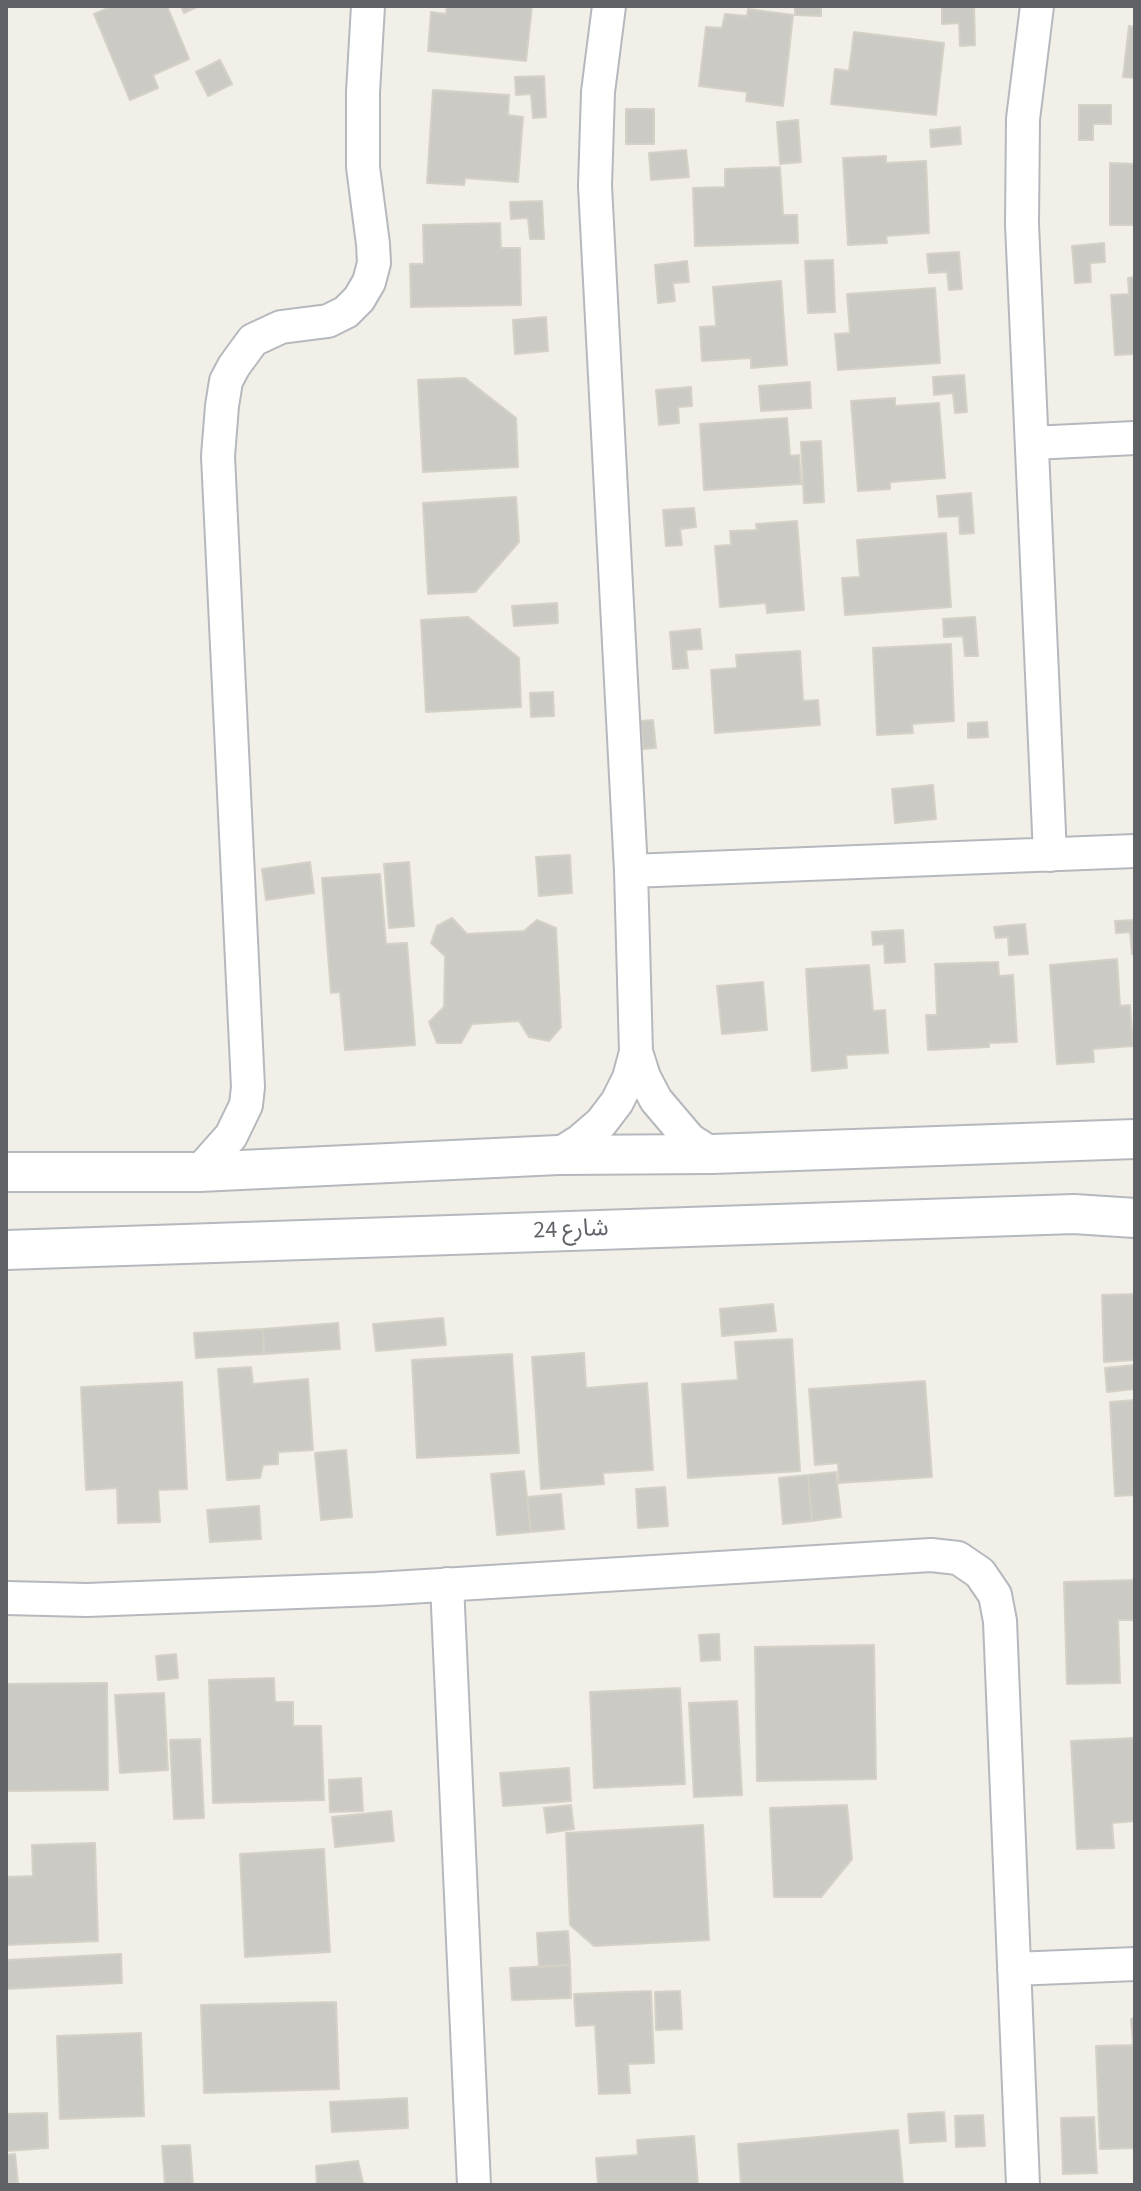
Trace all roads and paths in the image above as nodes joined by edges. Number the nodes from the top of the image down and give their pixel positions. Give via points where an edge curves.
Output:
1 (368, 6) edge
2 (609, 6) edge
3 (1037, 6) edge
4 (1135, 438) edge
5 (1032, 443) junction
6 (1135, 851) edge
7 (1050, 855) junction
8 (631, 871) junction
9 (636, 1052) junction
10 (1135, 1139) edge
11 (712, 1154) junction
12 (558, 1155) junction
13 (6, 1172) edge
14 (199, 1172) junction
15 (1135, 1218) edge
16 (6, 1250) edge
17 (447, 1584) junction
18 (6, 1598) edge
19 (1135, 1964) edge
20 (1014, 1969) junction
21 (474, 2185) edge
22 (1023, 2185) edge

1 - 14 street via 363,152 374,263 369,282 359,299 337,317 281,327 253,340 226,381 222,406 218,456 248,1087 240,1121
2 - 8 street via 598,92 595,186
3 - 5 street via 1023,119
4 - 5 street
5 - 7 street
6 - 7 street
7 - 8 street
8 - 9 street
9 - 11 street via 656,1100 690,1140
9 - 12 street via 629,1078 609,1113
10 - 11 street
11 - 12 street
12 - 14 street
13 - 14 street
15 - 16 street, شارع 24 via 1074,1214
17 - 18 street via 87,1600
17 - 20 street via 931,1555 958,1558 980,1573 995,1595 1000,1621
17 - 21 street
19 - 20 street
20 - 22 street

